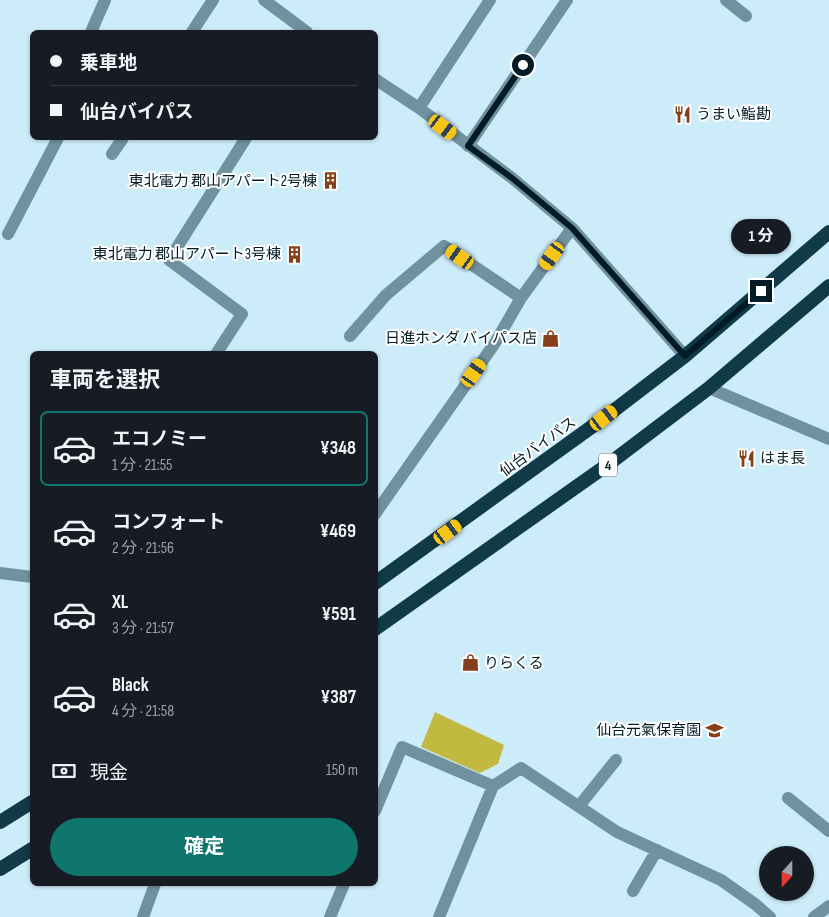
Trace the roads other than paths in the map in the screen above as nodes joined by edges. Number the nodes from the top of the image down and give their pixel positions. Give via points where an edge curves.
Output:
1 (105, 0) edge
2 (213, 0) edge
3 (264, 0) edge
4 (490, 0) edge
5 (567, 0) edge
6 (726, 0) edge
7 (746, 16) dead end
8 (92, 30) edge
9 (193, 30) edge
10 (304, 30) edge
11 (378, 81) edge
12 (418, 108) junction
13 (57, 140) edge
14 (122, 140) edge
15 (245, 140) edge
16 (468, 146) junction
17 (112, 154) dead end
18 (572, 228) junction
19 (829, 232) edge
20 (8, 234) dead end
21 (829, 286) edge
22 (520, 298) junction
23 (350, 336) dead end
24 (218, 351) edge
25 (685, 356) junction
26 (709, 388) junction
27 (829, 438) edge
28 (378, 510) edge
29 (0, 573) edge
30 (30, 577) edge
31 (378, 580) edge
32 (378, 628) edge
33 (616, 760) dead end
34 (493, 786) junction
35 (788, 798) dead end
36 (30, 803) edge
37 (378, 804) edge
38 (579, 806) junction
39 (0, 822) edge
40 (829, 831) edge
41 (30, 850) edge
42 (657, 850) junction
43 (0, 868) edge
44 (154, 886) edge
45 (343, 886) edge
46 (633, 891) dead end
47 (829, 906) edge
48 (143, 917) edge
49 (330, 917) edge
50 (439, 917) edge
51 (770, 917) edge
52 (814, 917) edge

1 - 8 street
2 - 9 street
3 - 10 street
4 - 12 street
5 - 16 street
6 - 7 street
11 - 12 street
12 - 16 street
13 - 20 street
14 - 17 street
15 - 24 street via 169,260 242,314
16 - 18 street
18 - 22 street
18 - 25 street
19 - 25 highway, 仙台バイパス
21 - 26 highway, 4
22 - 23 street via 444,246 386,295
22 - 28 street via 495,343
25 - 31 highway, 仙台バイパス via 578,438
26 - 27 street
26 - 32 highway, 4 via 610,463
29 - 30 street
33 - 38 street
34 - 37 street via 402,748
34 - 38 street via 521,768
34 - 50 street
35 - 40 street
36 - 39 highway
38 - 42 street via 617,832
41 - 43 highway
42 - 46 street
42 - 51 street via 721,880
44 - 48 street
45 - 49 street
47 - 52 street

